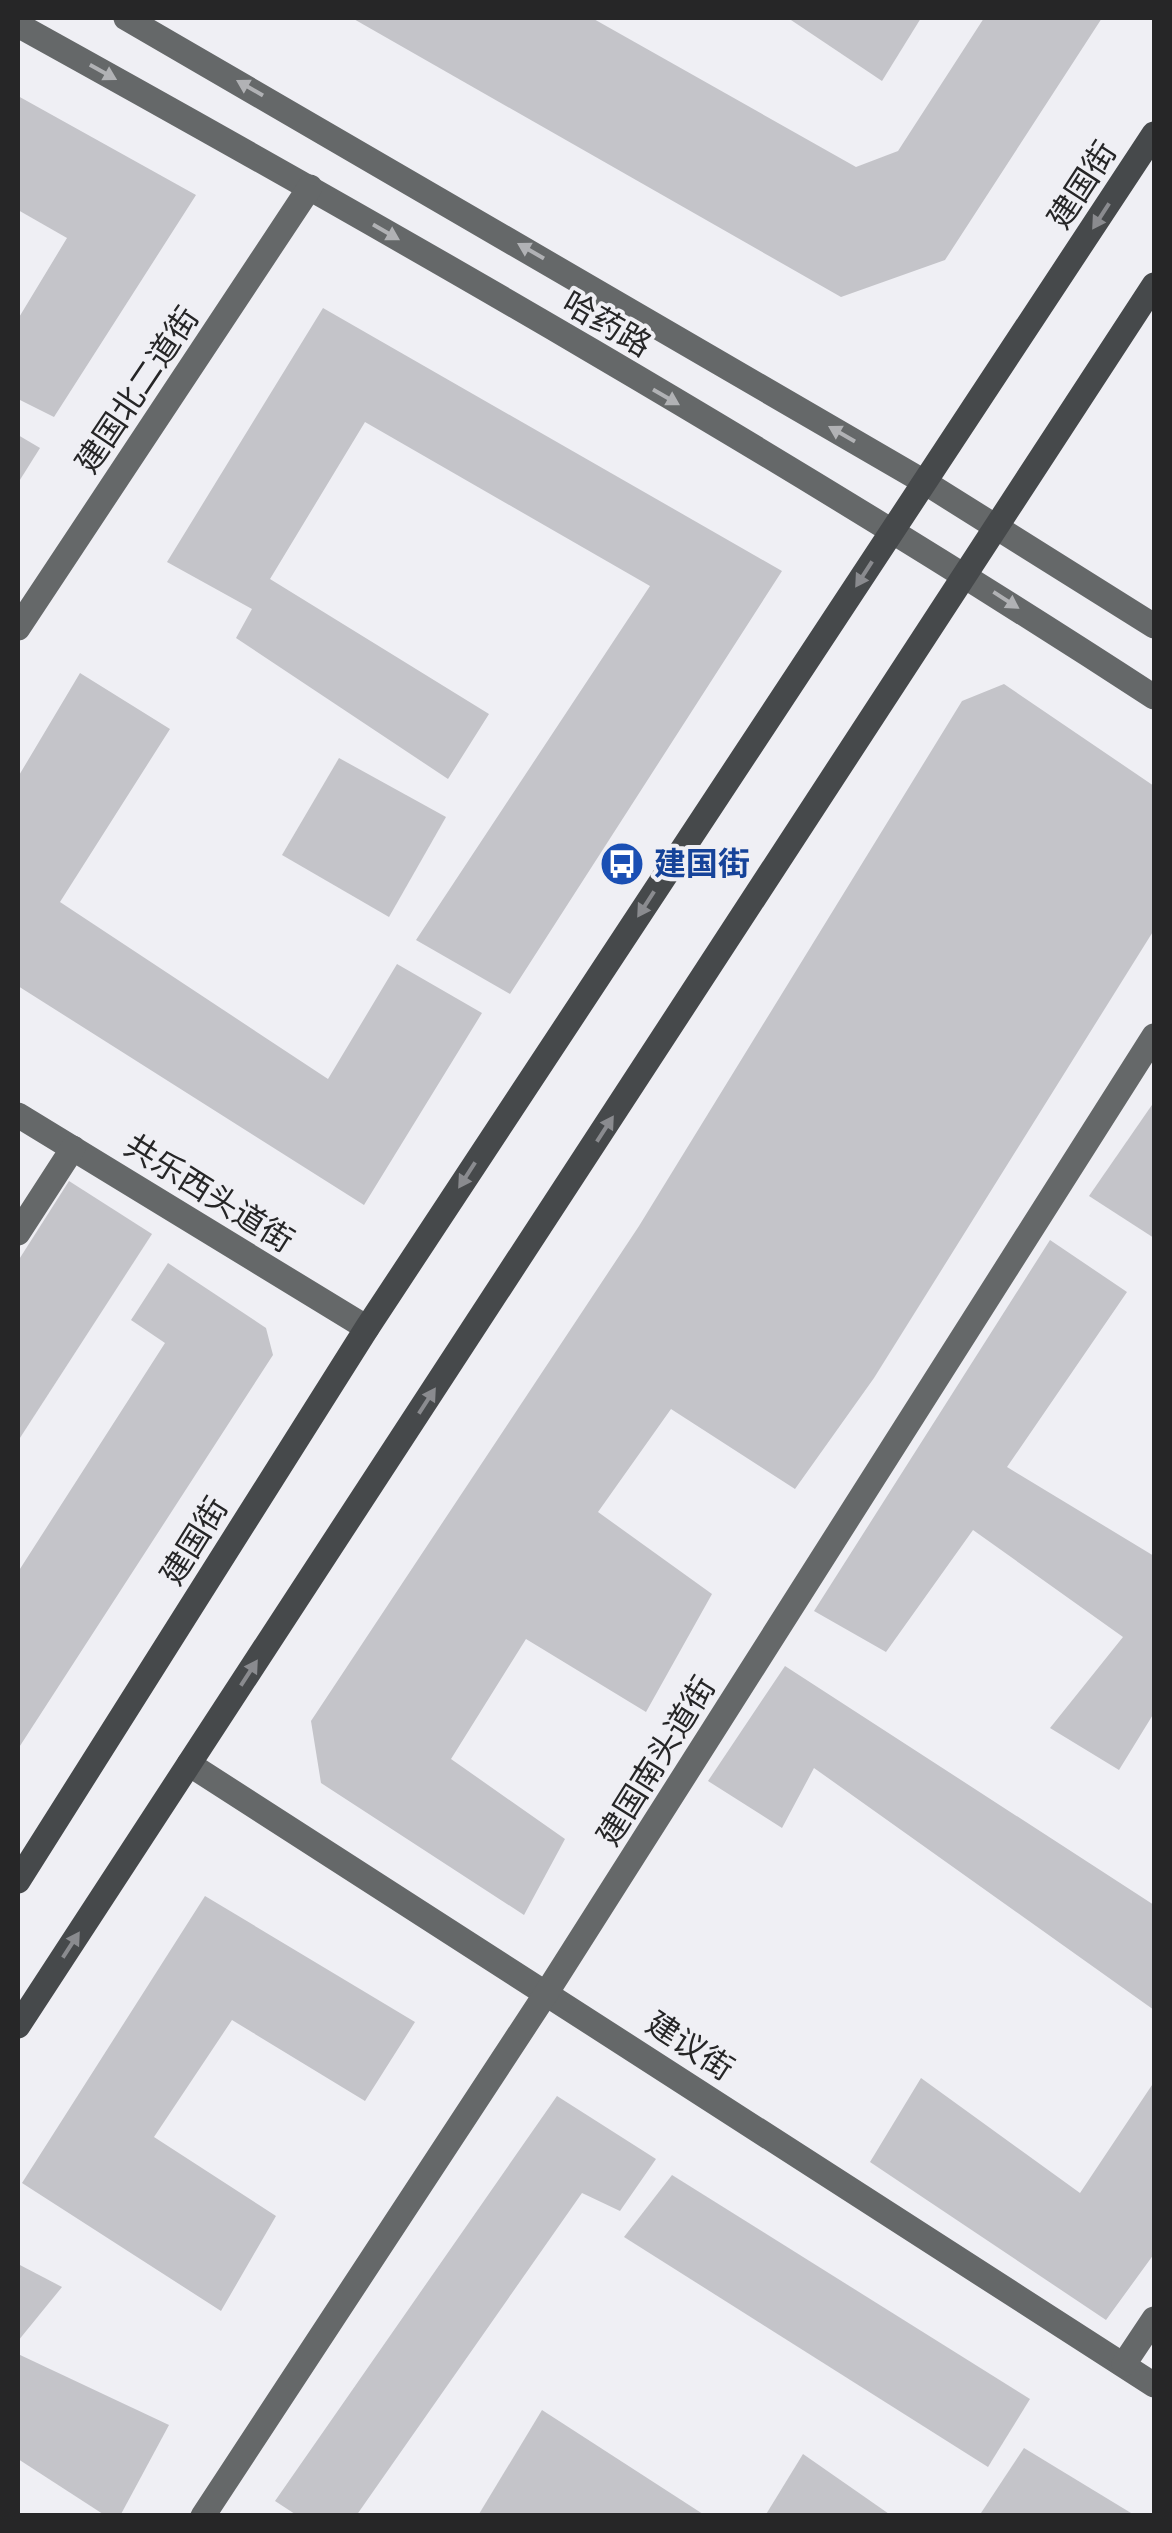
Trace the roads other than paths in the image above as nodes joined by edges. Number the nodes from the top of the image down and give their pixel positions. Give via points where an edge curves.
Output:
1 (126, 18) edge
2 (18, 25) edge
3 (1154, 134) edge
4 (310, 187) junction
5 (1154, 285) edge
6 (926, 483) junction
7 (996, 525) junction
8 (893, 530) junction
9 (966, 575) junction
10 (1154, 626) edge
11 (18, 628) edge
12 (1154, 697) edge
13 (1154, 1036) edge
14 (18, 1115) edge
15 (73, 1148) junction
16 (18, 1232) edge
17 (366, 1328) junction
18 (190, 1764) junction
19 (18, 1881) edge
20 (547, 1992) junction
21 (18, 2026) edge
22 (1154, 2319) edge
23 (1124, 2364) junction
24 (1154, 2385) edge
25 (203, 2516) edge

6 -> 1 street, 哈药路
2 -> 4 street, 哈药路
3 -> 6 main road, 建国街
4 -> 8 street, 哈药路
4 - 11 street, 建国北二道街
5 - 7 main road
6 - 7 street, 哈药路
6 - 8 main road, 建国街
7 - 9 main road
7 - 10 street, 哈药路
8 - 9 street, 哈药路
8 -> 17 main road, 建国街
9 -> 12 street, 哈药路
18 -> 9 main road
13 - 20 street, 建国南头道街
14 - 15 street, 共乐西头道街
15 - 16 street
15 - 17 street, 共乐西头道街
17 - 19 main road, 建国街
18 - 20 street, 建议街
21 -> 18 main road
20 - 23 street, 建议街
20 - 25 street, 建国南头道街
22 - 23 street
23 - 24 street, 建议街

